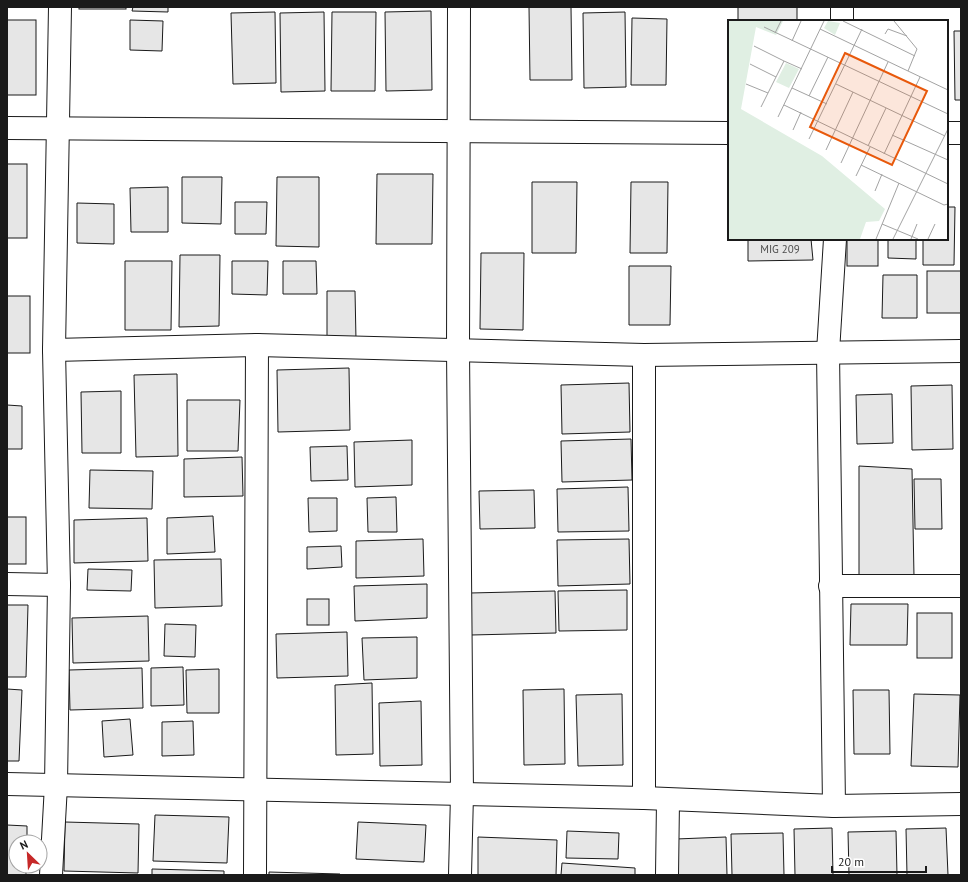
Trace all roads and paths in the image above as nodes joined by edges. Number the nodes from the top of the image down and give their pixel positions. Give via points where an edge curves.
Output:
1 (60, 7) edge
2 (459, 7) edge
3 (842, 7) edge
4 (842, 20) edge
5 (7, 128) edge
6 (59, 128) junction
7 (458, 132) junction
8 (728, 133) edge
9 (948, 133) edge
10 (961, 133) edge
11 (836, 240) edge
12 (257, 344) junction
13 (54, 350) junction
14 (458, 350) junction
15 (961, 351) edge
16 (828, 352) junction
17 (644, 355) junction
18 (7, 584) edge
19 (59, 585) junction
20 (830, 586) junction
21 (961, 586) edge
22 (7, 784) edge
23 (56, 785) junction
24 (255, 788) junction
25 (462, 794) junction
26 (644, 798) junction
27 (668, 801) junction
28 (961, 804) edge
29 (834, 806) junction
30 (51, 875) edge
31 (255, 875) edge
32 (460, 875) edge
33 (667, 875) edge

1 - 6 street
2 - 7 street
3 - 4 street
5 - 6 street
6 - 7 street
6 - 13 street
7 - 8 street
7 - 14 street
9 - 10 street
11 - 16 street
12 - 13 street
12 - 14 street
12 - 24 street
13 - 19 street
14 - 17 street
14 - 25 street
15 - 16 street
16 - 17 street
16 - 20 street
17 - 26 street
18 - 19 street
19 - 23 street
20 - 21 street
20 - 29 street
22 - 23 street
23 - 24 street
23 - 30 street
24 - 25 street
24 - 31 street
25 - 26 street
25 - 32 street
26 - 27 street
27 - 29 street
27 - 33 street
28 - 29 street

